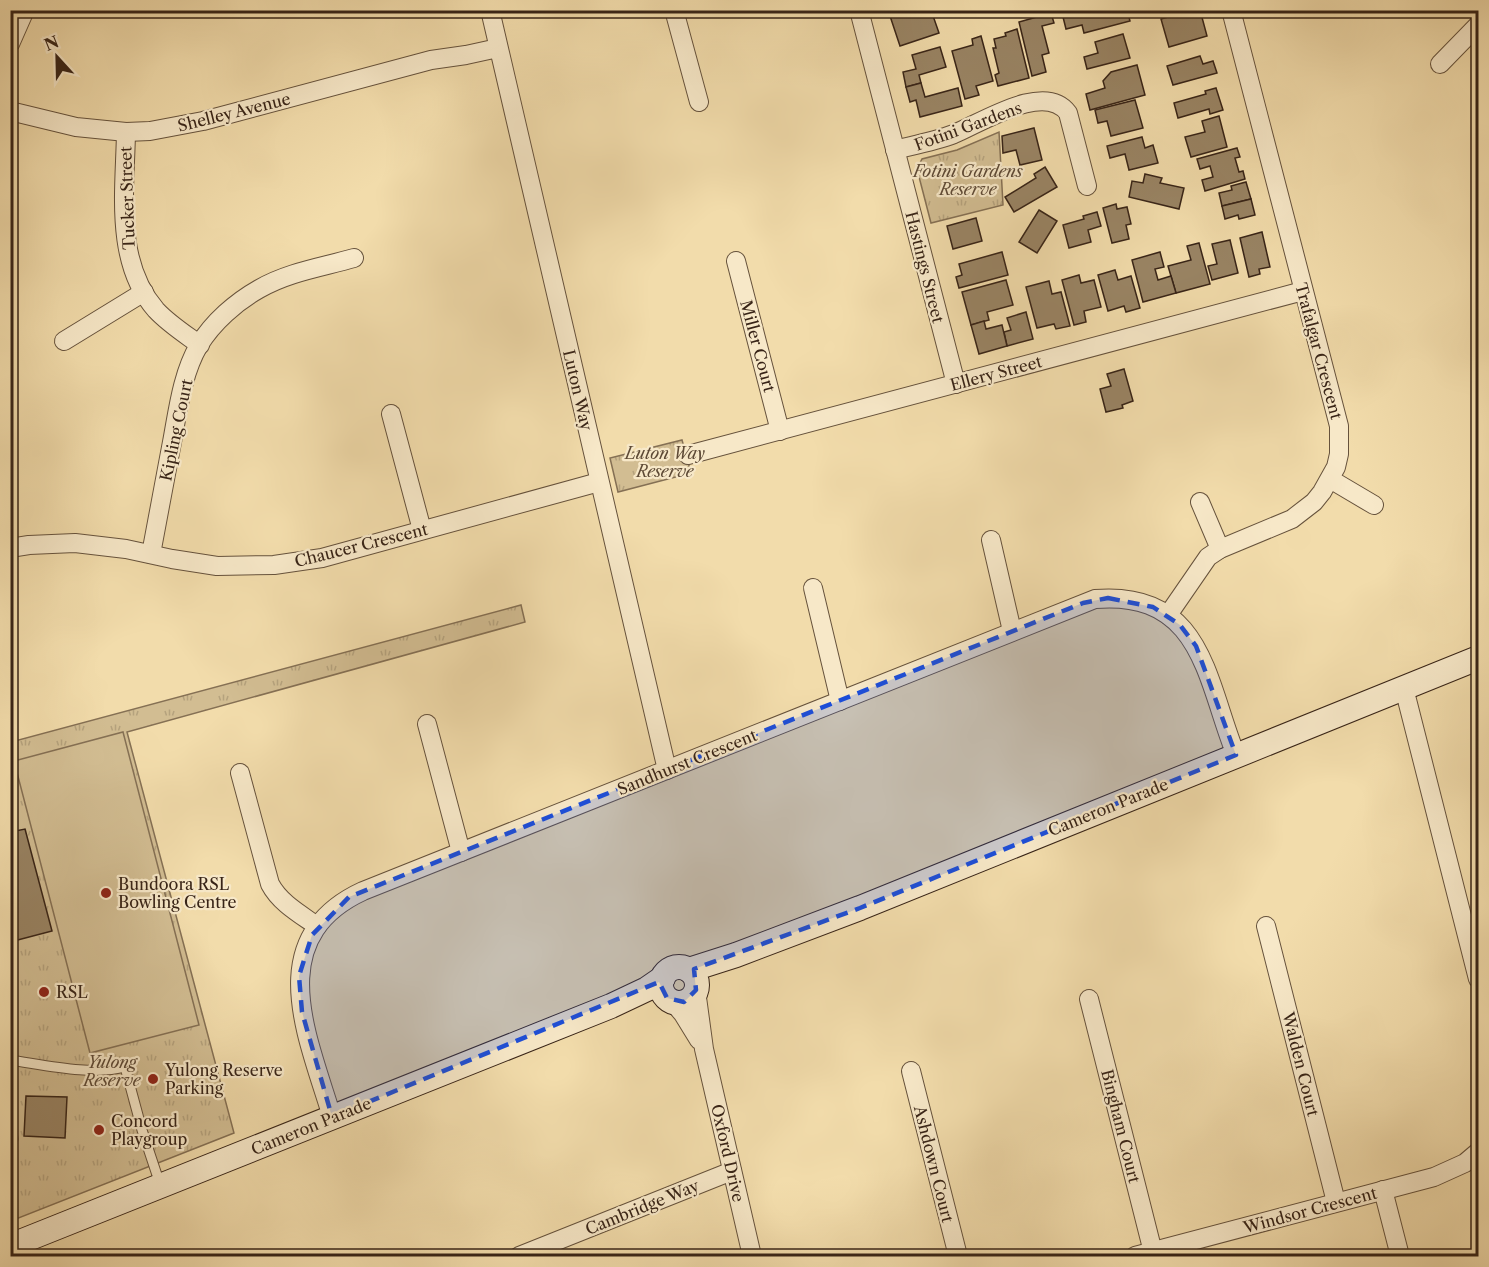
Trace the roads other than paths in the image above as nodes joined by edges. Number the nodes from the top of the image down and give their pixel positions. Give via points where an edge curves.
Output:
1 (25, 10) edge
2 (490, 10) edge
3 (674, 10) edge
4 (859, 10) edge
5 (1231, 10) edge
6 (1479, 25) edge
7 (12, 38) edge
8 (497, 43) junction
9 (1440, 64) dead end
10 (10, 101) edge
11 (699, 102) dead end
12 (10, 111) edge
13 (33, 116) junction
14 (126, 132) junction
15 (895, 150) junction
16 (1088, 186) dead end
17 (354, 258) dead end
18 (736, 261) dead end
19 (1303, 291) junction
20 (144, 292) junction
21 (64, 341) dead end
22 (200, 345) junction
23 (956, 384) junction
24 (391, 414) dead end
25 (780, 431) junction
26 (688, 455) dead end
27 (1330, 479) junction
28 (599, 482) junction
29 (1200, 502) dead end
30 (1374, 505) dead end
31 (422, 530) junction
32 (991, 540) dead end
33 (10, 548) edge
34 (1220, 549) junction
35 (151, 554) junction
36 (813, 588) dead end
37 (1168, 615) junction
38 (1012, 631) junction
39 (1479, 658) edge
40 (1404, 688) junction
41 (840, 701) junction
42 (427, 724) dead end
43 (1241, 753) junction
44 (667, 770) junction
45 (240, 773) dead end
46 (461, 852) junction
47 (317, 926) junction
48 (1266, 926) dead end
49 (1479, 979) edge
50 (694, 982) junction
51 (667, 992) junction
52 (1089, 999) dead end
53 (704, 1049) junction
54 (10, 1060) edge
55 (911, 1071) dead end
56 (10, 1114) edge
57 (332, 1117) junction
58 (10, 1148) edge
59 (1479, 1152) edge
60 (732, 1171) junction
61 (160, 1186) junction
62 (1383, 1190) junction
63 (1336, 1202) junction
64 (10, 1246) edge
65 (530, 1254) edge
66 (1144, 1254) edge
67 (752, 1257) edge
68 (958, 1257) edge
69 (1400, 1257) edge

1 - 7 street
2 - 8 street, Luton Way
3 - 11 street
4 - 15 street, Hastings Street
5 - 19 street, Trafalgar Crescent
6 - 9 street
8 - 14 street, Shelley Avenue via 466,55 431,60 204,122
8 - 28 street, Luton Way
10 - 13 street, Shelley Avenue
12 - 13 street, Shelley Avenue
13 - 14 street, Shelley Avenue via 76,127
14 - 20 street, Tucker Street via 126,244
15 - 16 street, Fotini Gardens via 945,137 1005,111 1048,100 1068,113
15 - 23 street, Hastings Street
17 - 22 street, Kipling Court via 260,288 225,314
18 - 25 street, Miller Court
19 - 23 street, Ellery Street
19 - 27 street, Trafalgar Crescent via 1339,426 1340,454
20 - 21 street
20 - 22 street, Tucker Street via 168,322
22 - 35 street, Kipling Court via 179,404
23 - 25 street, Ellery Street
24 - 31 street
25 - 26 street, Ellery Street
27 - 30 street
27 - 34 street, Trafalgar Crescent via 1304,512
28 - 31 street, Chaucer Crescent
28 - 44 street, Luton Way
29 - 34 street
31 - 35 street, Chaucer Crescent via 322,558 274,565 217,566
32 - 38 street
33 - 35 street, Chaucer Crescent via 75,543
34 - 37 street, Trafalgar Crescent via 1201,565
36 - 41 street
37 - 38 street, Sandhurst Crescent via 1137,601 1095,599
37 - 43 street, Sandhurst Crescent via 1196,646 1216,691 1228,736
38 - 41 street, Sandhurst Crescent
39 - 40 street, Cameron Parade
40 - 43 street, Cameron Parade
40 - 49 street
41 - 44 street, Sandhurst Crescent
42 - 46 street
43 - 50 street, Cameron Parade via 736,955
44 - 46 street, Sandhurst Crescent
45 - 47 street via 275,894
46 - 47 street, Sandhurst Crescent via 349,897
47 - 57 street, Sandhurst Crescent via 301,962 299,993
48 - 63 street, Walden Court
50 - 51 street via 689,1000 678,1002
50 - 51 street via 674,968
50 - 53 street, Oxford Drive
51 - 53 street, Oxford Drive
51 - 57 street, Cameron Parade via 647,989
52 - 66 street, Bingham Court
53 - 60 street, Oxford Drive
54 - 61 lane via 112,1071 125,1067
55 - 68 street, Ashdown Court
56 - 58 lane
57 - 61 street, Cameron Parade
59 - 62 street, Windsor Crescent via 1449,1171
60 - 65 street, Cambridge Way
60 - 67 street, Oxford Drive
61 - 64 street, Cameron Parade
62 - 63 street, Windsor Crescent
62 - 69 street
63 - 66 street, Windsor Crescent

